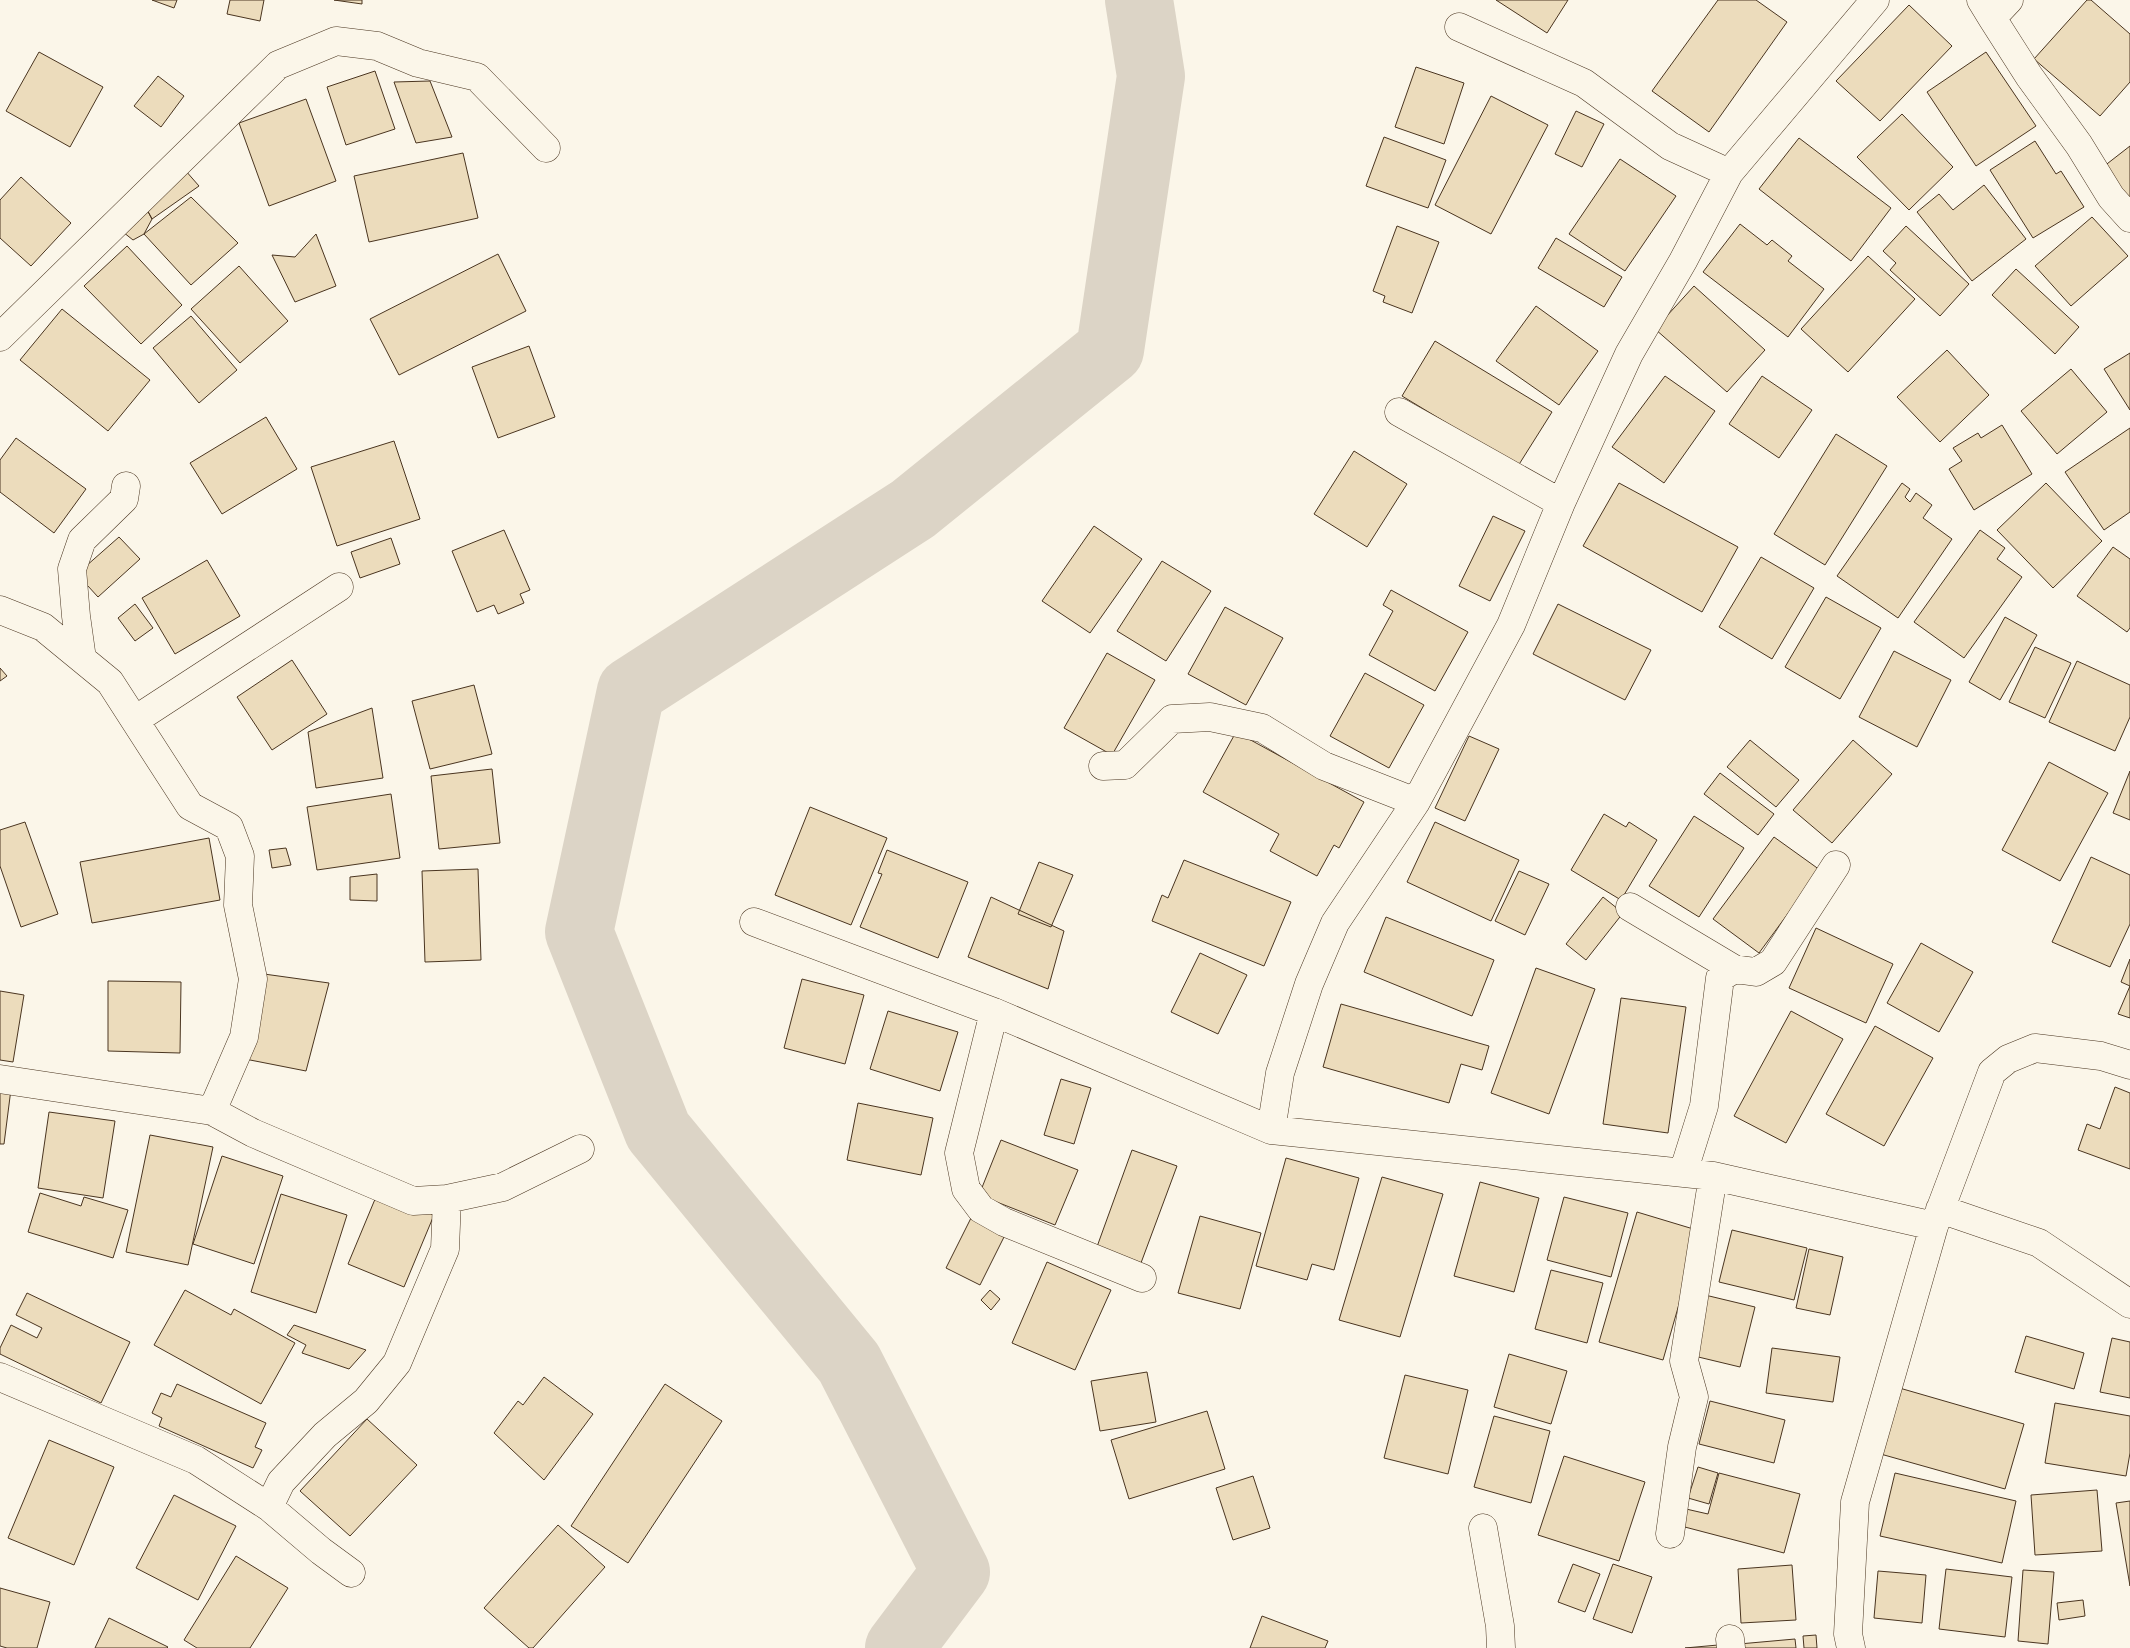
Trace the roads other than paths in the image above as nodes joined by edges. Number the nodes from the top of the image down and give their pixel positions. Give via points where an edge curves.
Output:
1 (1875, 0) edge
2 (1994, 6) edge
3 (1459, 26) dead end
4 (546, 148) dead end
5 (1729, 173) junction
6 (2130, 218) edge
7 (0, 337) edge
8 (1399, 412) dead end
9 (126, 486) dead end
10 (1561, 503) junction
11 (339, 587) dead end
12 (0, 610) edge
13 (82, 659) junction
14 (135, 720) junction
15 (1103, 766) dead end
16 (1416, 802) junction
17 (1836, 864) dead end
18 (1630, 908) dead end
19 (754, 922) dead end
20 (1734, 968) junction
21 (994, 1012) junction
22 (2130, 1065) edge
23 (0, 1080) edge
24 (212, 1111) junction
25 (1271, 1130) junction
26 (580, 1149) dead end
27 (1683, 1172) junction
28 (1713, 1176) junction
29 (447, 1199) junction
30 (1937, 1218) junction
31 (1142, 1278) dead end
32 (2130, 1304) edge
33 (0, 1377) edge
34 (269, 1507) junction
35 (1483, 1528) dead end
36 (1670, 1534) dead end
37 (351, 1573) dead end
38 (1501, 1648) edge
39 (1851, 1648) edge

1 - 5 street
2 - 6 street via 2029,76 2079,145 2111,197
3 - 5 street via 1584,83 1670,146
4 - 7 street via 477,77 418,63 377,46 336,41 278,65
5 - 10 street via 1629,354
8 - 10 street
9 - 13 street via 124,499 82,540 72,569
10 - 16 street via 1511,625
11 - 14 street
12 - 13 street via 44,627
13 - 14 street via 110,682
14 - 24 street via 190,806 229,828 240,856 238,905 253,979 244,1036
15 - 16 street via 1125,766 1172,719 1210,717 1262,728 1324,766
16 - 25 street via 1335,923 1280,1073
17 - 20 street via 1774,962 1756,972
18 - 20 street
19 - 21 street
20 - 27 street via 1720,978 1704,1106
21 - 25 street
21 - 31 street via 959,1153 966,1189 981,1209 1004,1222
22 - 30 street via 2101,1056 2035,1048 2008,1059 1992,1072
23 - 24 street
24 - 29 street via 252,1133 414,1201
25 - 27 street
26 - 29 street via 503,1187
27 - 28 street
28 - 30 street
28 - 36 street via 1684,1361 1694,1397 1682,1447
29 - 34 street via 445,1250 398,1363 366,1401 325,1435 281,1482
30 - 32 street via 2039,1243
30 - 39 street via 1856,1502 1848,1634
33 - 34 street via 196,1460
34 - 37 street
35 - 38 street

